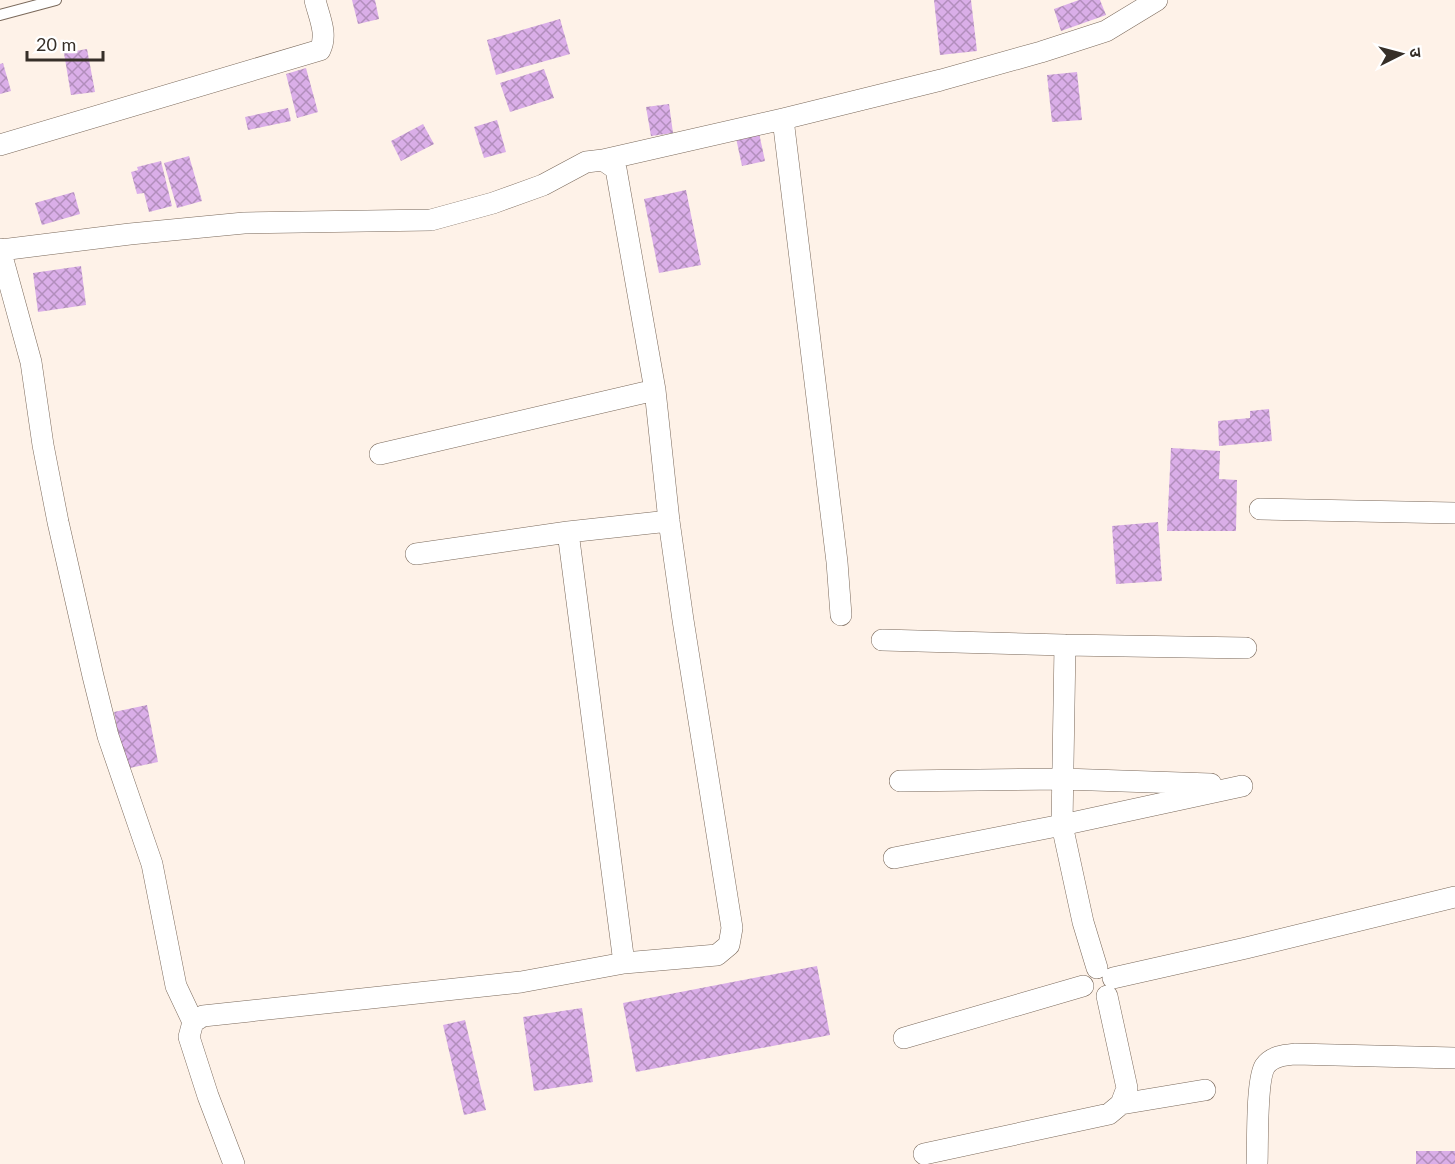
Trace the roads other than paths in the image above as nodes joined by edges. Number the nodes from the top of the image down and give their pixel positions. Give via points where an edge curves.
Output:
1 (56, 0) edge
2 (315, 0) edge
3 (1157, 0) edge
4 (0, 15) edge
5 (783, 119) junction
6 (0, 145) edge
7 (603, 160) junction
8 (0, 249) edge
9 (655, 390) junction
10 (380, 454) dead end
11 (1260, 509) dead end
12 (1455, 513) edge
13 (669, 521) junction
14 (567, 532) junction
15 (416, 554) dead end
16 (841, 615) dead end
17 (882, 640) dead end
18 (1065, 645) junction
19 (1246, 648) dead end
20 (1063, 779) junction
21 (900, 781) dead end
22 (1062, 825) junction
23 (894, 858) dead end
24 (1455, 897) edge
25 (624, 963) junction
26 (1105, 981) junction
27 (193, 1022) junction
28 (904, 1038) dead end
29 (1455, 1058) edge
30 (1205, 1090) dead end
31 (1121, 1104) junction
32 (924, 1154) dead end
33 (234, 1164) edge
34 (1257, 1164) edge

1 - 4 lane
2 - 6 street via 324,33 320,50
3 - 5 street via 1106,31 1041,52
5 - 7 street
5 - 16 street
7 - 8 street via 586,162 543,185 493,203 431,220 244,224
7 - 9 street via 616,169
8 - 27 street via 31,362 58,522 93,676 108,736 152,864 177,986
9 - 10 street
9 - 13 street
11 - 12 street
13 - 14 street
13 - 25 street via 732,928 729,945 717,955
14 - 15 street
14 - 25 street
17 - 18 street
18 - 19 street
18 - 20 street
20 - 21 street
20 - 22 street
20 - 22 street via 1242,786
22 - 23 street
22 - 26 street via 1083,922
24 - 26 street
25 - 27 street via 521,982 202,1016
26 - 28 street via 1102,998 1092,997 1083,986
26 - 31 street via 1127,1088
27 - 33 street via 189,1037
29 - 34 street via 1278,1056 1266,1065 1260,1079
30 - 31 street
31 - 32 street via 1109,1114

